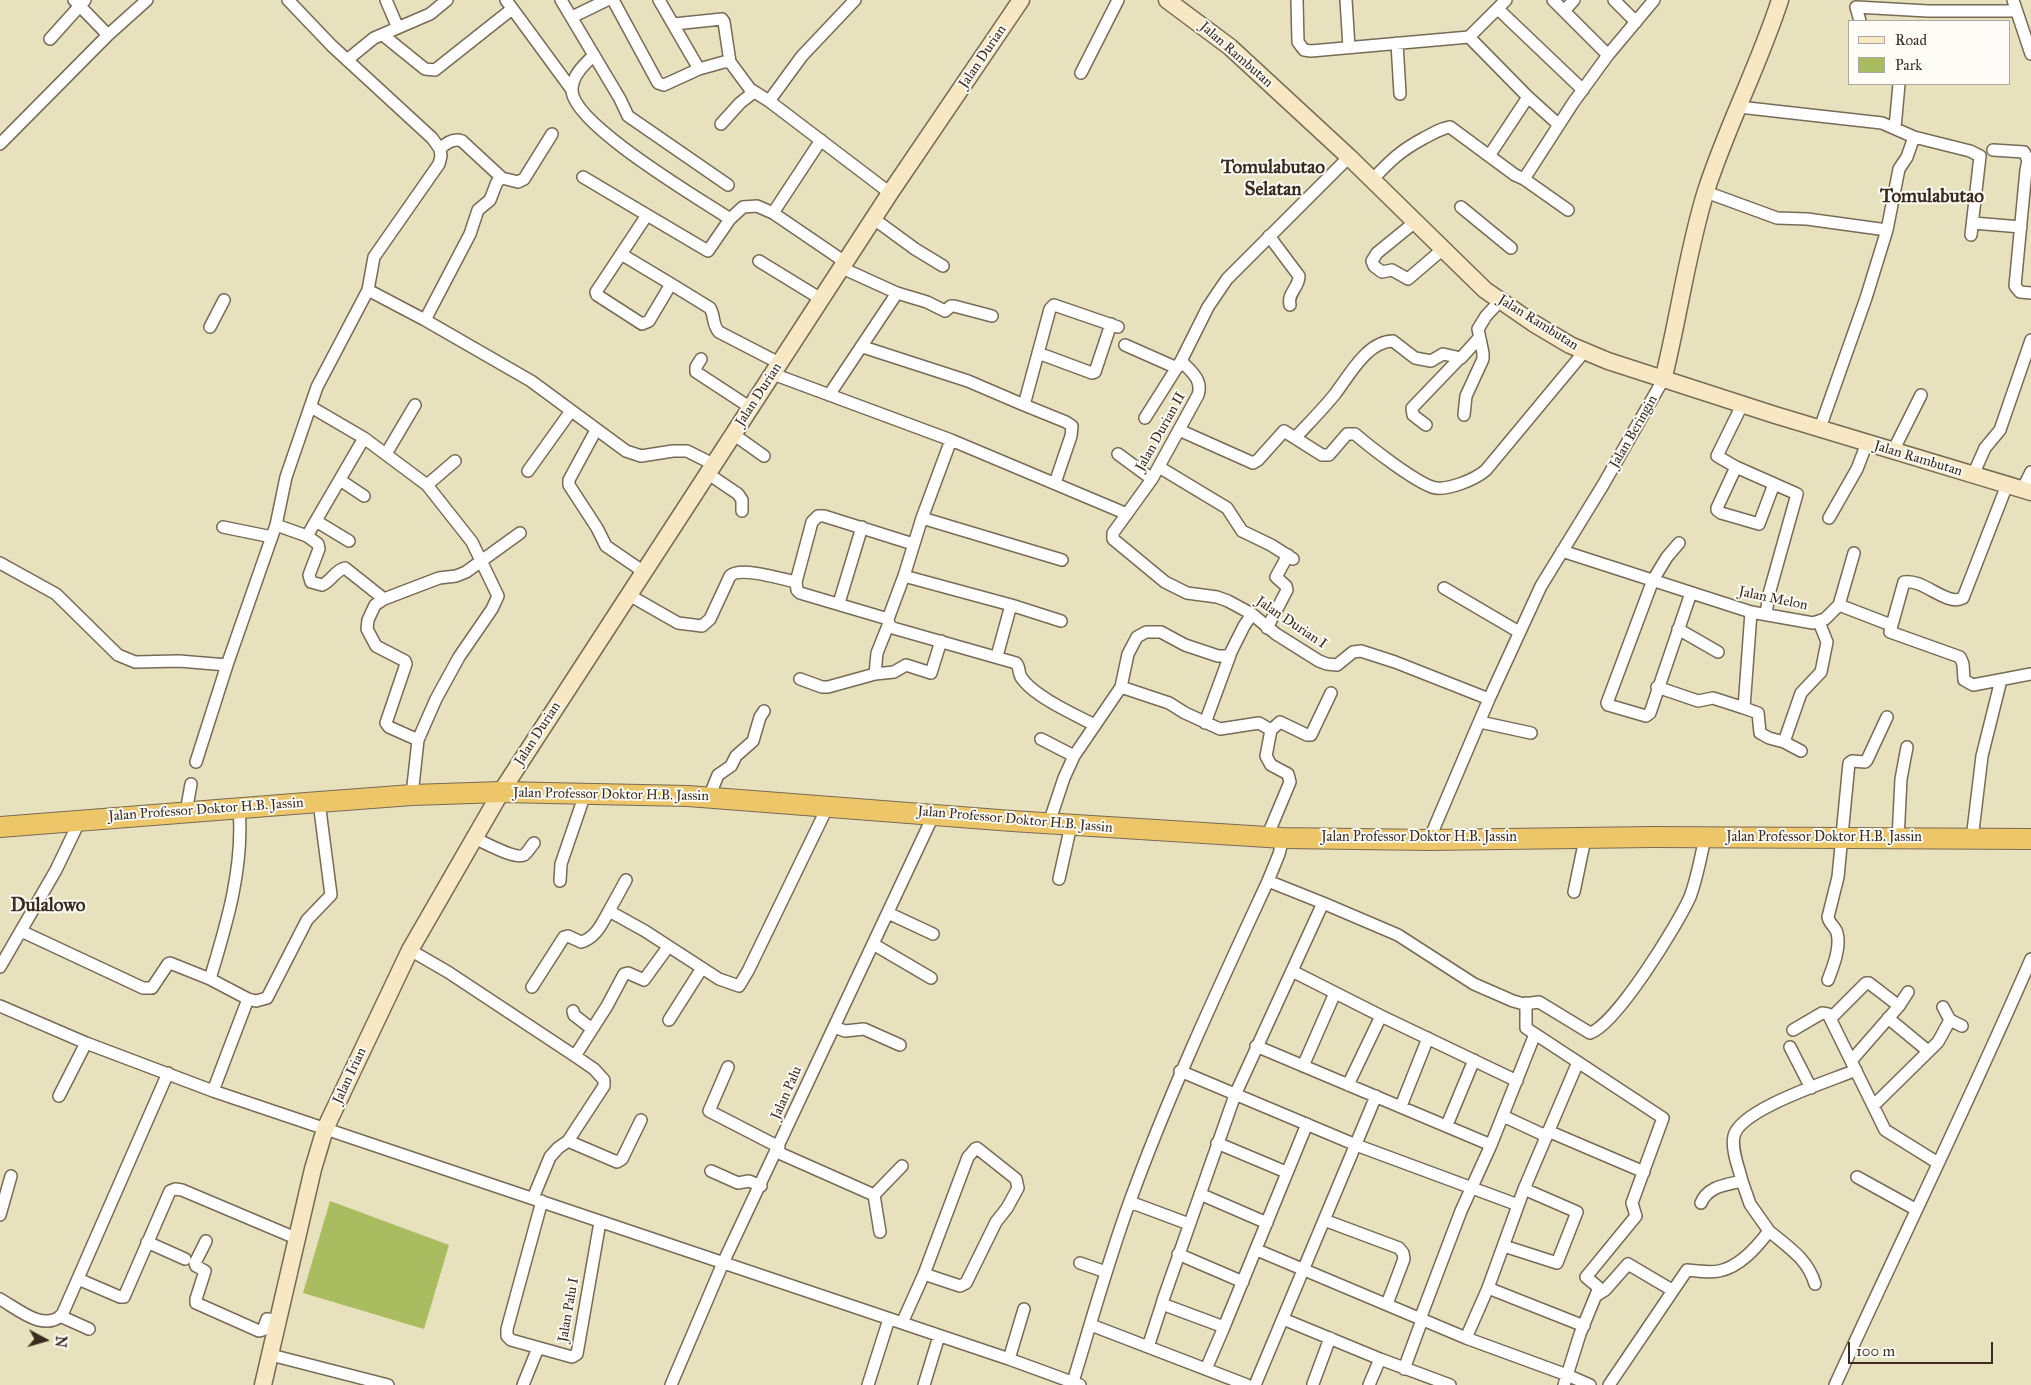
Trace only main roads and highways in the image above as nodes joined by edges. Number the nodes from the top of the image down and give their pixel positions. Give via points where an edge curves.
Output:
1 (0, 827) edge
2 (2031, 839) edge

1 - 2 highway, Jalan Professor Doktor H.B. Jassin via 412,795 501,792 709,797 1275,837 1430,840 1705,837

